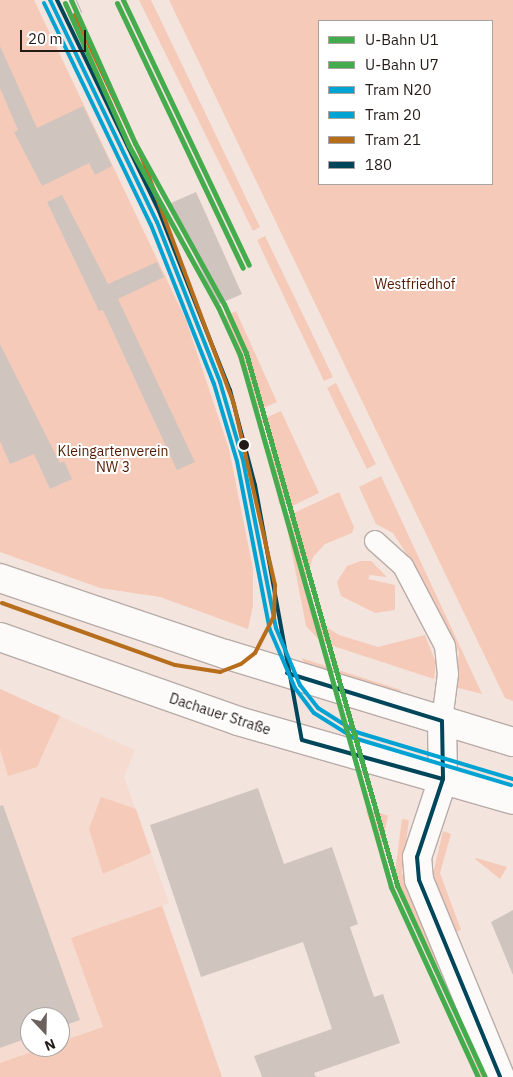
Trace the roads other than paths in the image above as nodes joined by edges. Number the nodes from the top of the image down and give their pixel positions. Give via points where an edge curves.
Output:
1 (375, 541) dead end
2 (0, 578) edge
3 (0, 637) edge
4 (442, 720) junction
5 (513, 742) edge
6 (443, 779) junction
7 (513, 800) edge
8 (500, 1077) edge

1 - 4 street via 403,566 445,646 448,674
2 - 4 main road via 225,654
3 - 6 main road, Dachauer Straße via 238,721
4 - 5 main road
4 - 6 main road
6 - 7 main road, Dachauer Straße
6 - 8 main road via 417,857 420,880

